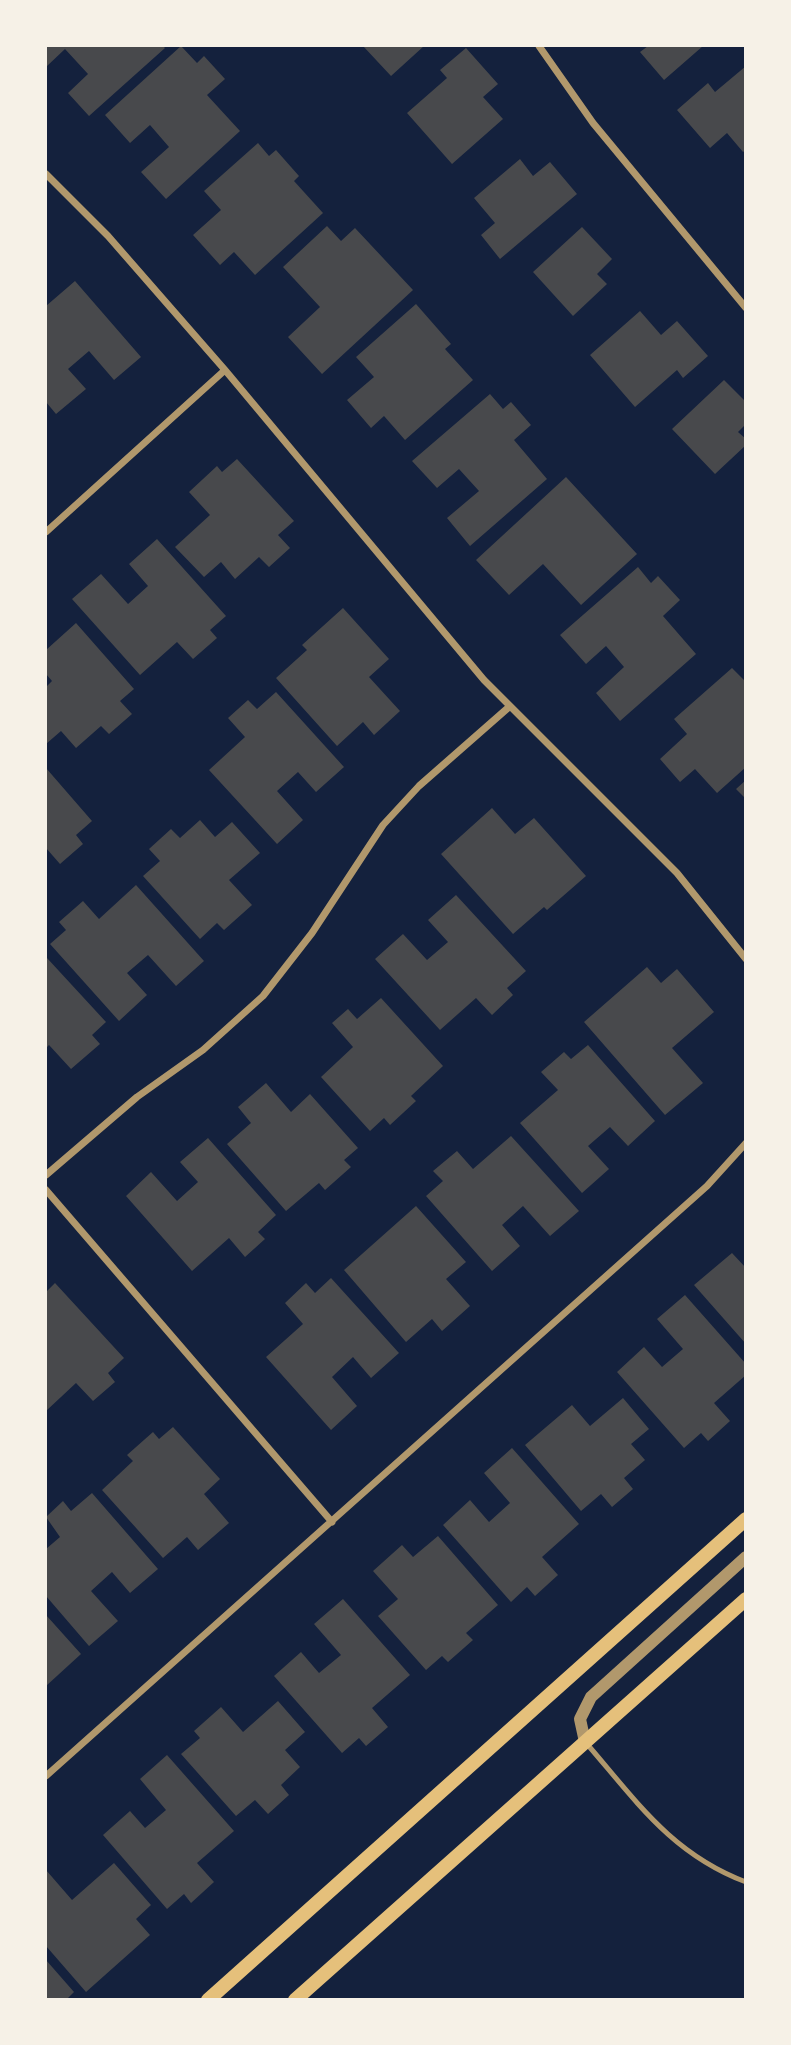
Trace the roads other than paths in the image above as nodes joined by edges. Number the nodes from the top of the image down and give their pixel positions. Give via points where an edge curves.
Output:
1 (539, 46) edge
2 (46, 174) edge
3 (746, 308) edge
4 (225, 370) junction
5 (46, 531) edge
6 (509, 707) junction
7 (746, 959) edge
8 (746, 1143) edge
9 (46, 1175) edge
10 (46, 1190) edge
11 (746, 1519) edge
12 (332, 1522) junction
13 (746, 1557) edge
14 (746, 1599) edge
15 (585, 1742) junction
16 (46, 1776) edge
17 (746, 1882) edge
18 (208, 2000) edge
19 (295, 2000) edge

1 - 3 street via 593,123
2 - 4 street via 108,236
4 - 5 street
4 - 6 street
6 - 7 street via 677,873
6 - 9 street via 419,786 383,825 312,933 263,996
8 - 12 street via 707,1186
10 - 12 street
11 - 18 main road
12 - 16 street
13 - 15 street via 591,1696 580,1719
14 - 15 main road
15 - 17 lane via 670,1838 700,1861
15 - 19 main road

